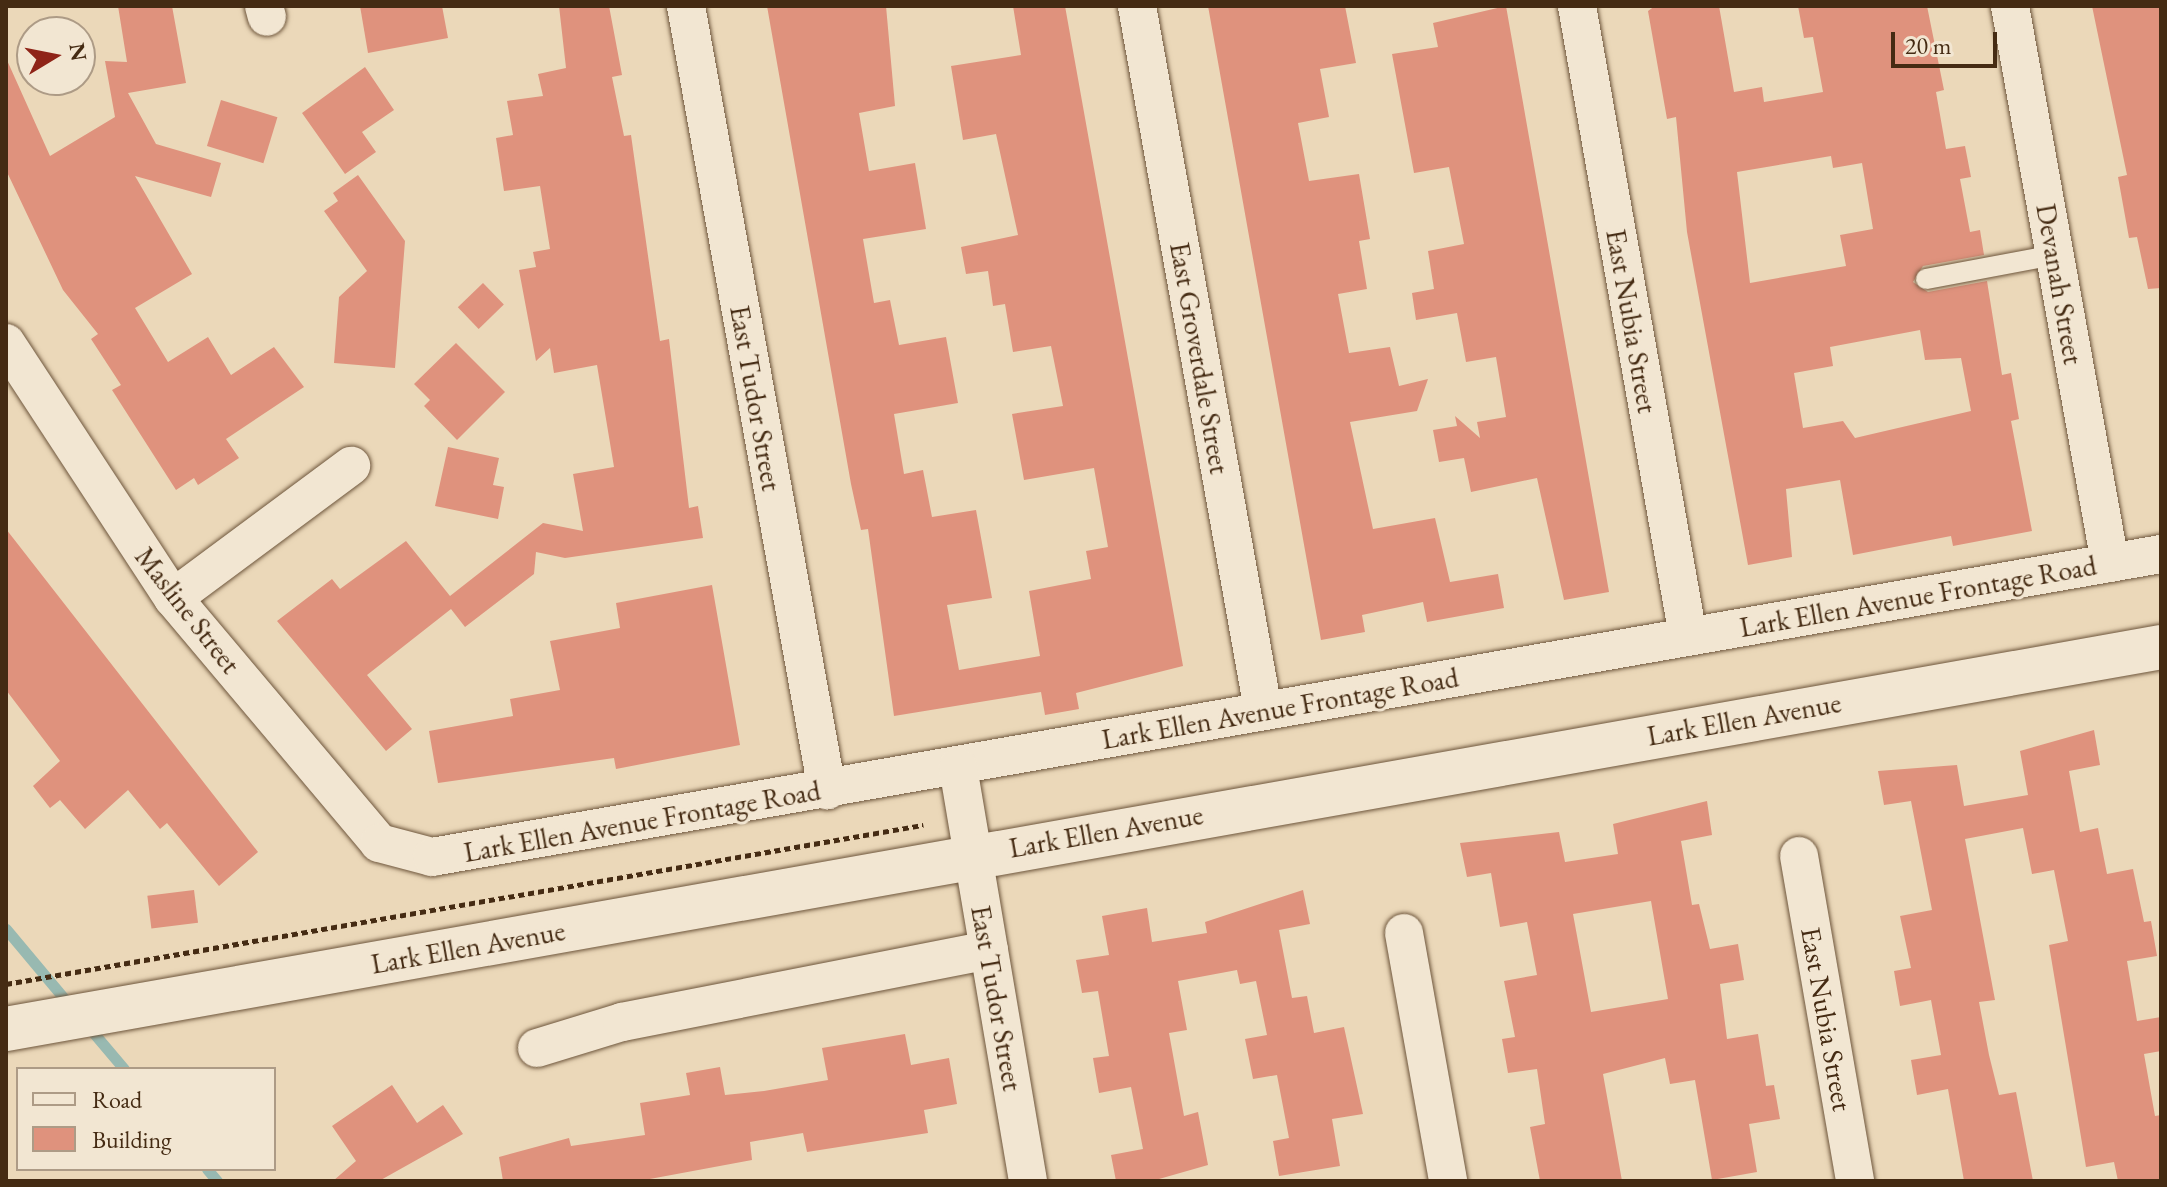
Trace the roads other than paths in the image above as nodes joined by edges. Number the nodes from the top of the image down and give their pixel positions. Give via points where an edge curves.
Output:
1 (686, 6) edge
2 (1137, 6) edge
3 (1577, 6) edge
4 (2010, 6) edge
5 (2054, 255) junction
6 (1926, 279) dead end
7 (6, 343) edge
8 (351, 466) dead end
9 (2161, 554) edge
10 (2110, 563) junction
11 (173, 598) junction
12 (1688, 636) junction
13 (2161, 647) edge
14 (1263, 710) junction
15 (958, 767) junction
16 (827, 790) junction
17 (399, 851) joint
18 (972, 855) junction
19 (1799, 856) dead end
20 (1404, 933) dead end
21 (989, 950) junction
22 (6, 1029) edge
23 (537, 1048) dead end
24 (1028, 1181) edge
25 (1448, 1181) edge
26 (1855, 1181) edge

1 - 16 street, East Tudor Street
2 - 14 street, East Groverdale Street
3 - 12 street, East Nubia Street
4 - 5 street, Devanah Street
5 - 6 lane
5 - 10 street, Devanah Street
7 - 11 street, Masline Street
8 - 11 street
9 - 10 street, Lark Ellen Avenue Frontage Road
10 - 12 street, Lark Ellen Avenue Frontage Road
11 - 17 street, Masline Street via 379,843
12 - 14 street, Lark Ellen Avenue Frontage Road
13 - 18 street, Lark Ellen Avenue
14 - 15 street, Lark Ellen Avenue Frontage Road
15 - 16 street, Lark Ellen Avenue Frontage Road
15 - 18 street, East Tudor Street
16 - 17 street, Lark Ellen Avenue Frontage Road via 432,857
18 - 21 street, East Tudor Street
18 - 22 street, Lark Ellen Avenue
19 - 26 street, East Nubia Street
20 - 25 street
21 - 23 street via 622,1022
21 - 24 street, East Tudor Street

